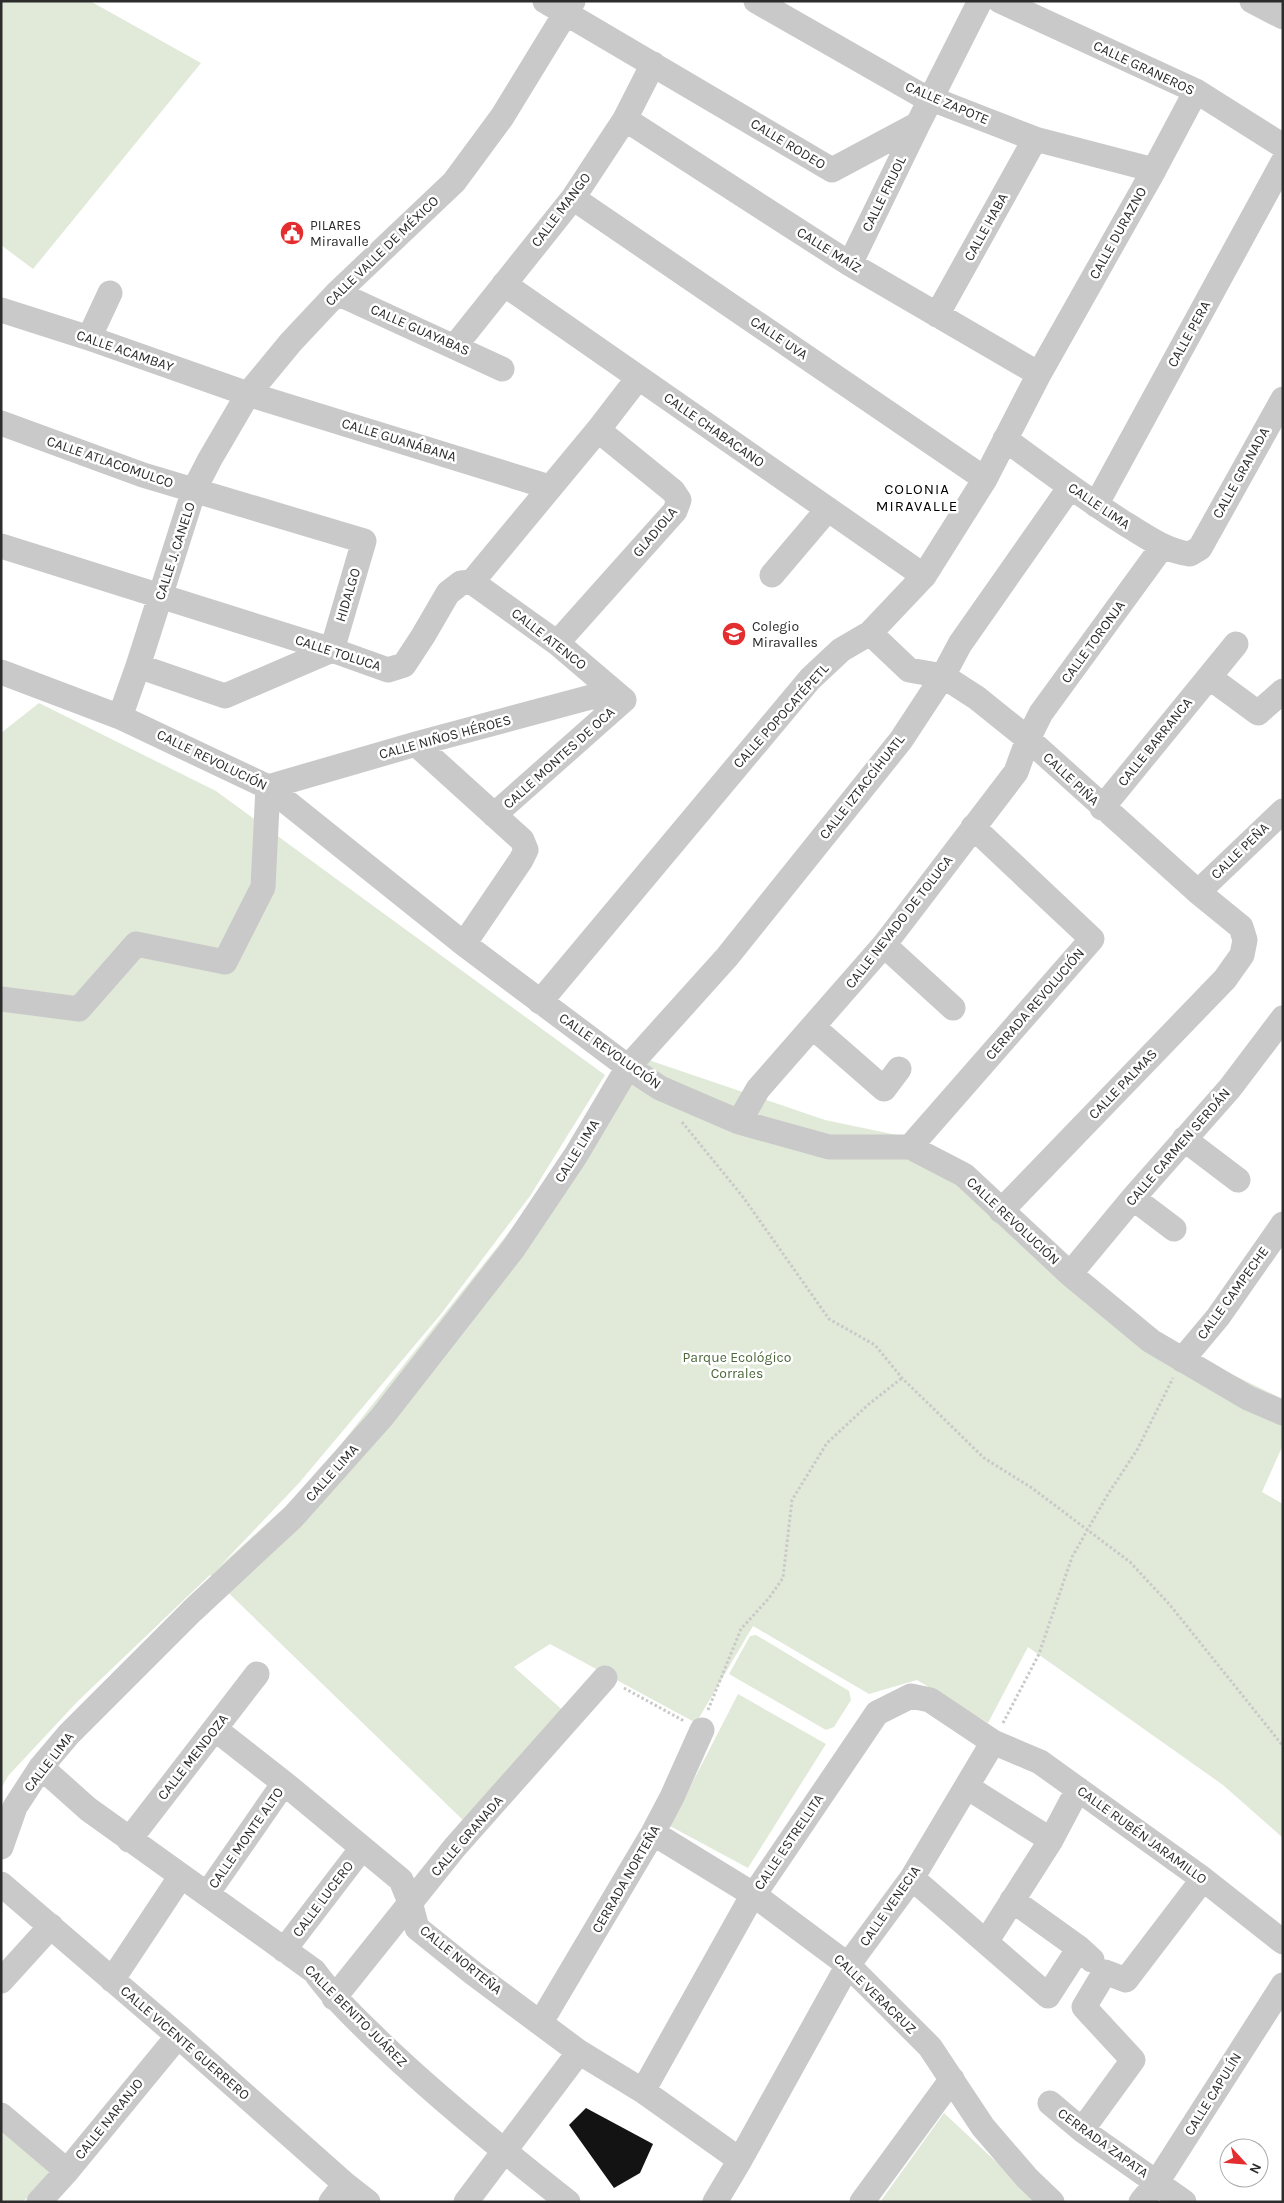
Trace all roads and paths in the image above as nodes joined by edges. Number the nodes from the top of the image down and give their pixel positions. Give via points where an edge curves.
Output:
1 (756, 1) edge
2 (980, 1) edge
3 (1000, 1) edge
4 (1252, 1) edge
5 (561, 6) edge
6 (1283, 17) edge
7 (653, 64) junction
8 (1196, 91) junction
9 (932, 99) junction
10 (625, 119) junction
11 (918, 124) junction
12 (1035, 139) junction
13 (1283, 146) edge
14 (1283, 162) edge
15 (1154, 170) junction
16 (573, 198) junction
17 (850, 264) junction
18 (504, 284) junction
19 (110, 293) dead end
20 (337, 293) junction
21 (1, 310) edge
22 (937, 315) junction
23 (90, 338) junction
24 (455, 346) junction
25 (502, 369) dead end
26 (1039, 374) junction
27 (638, 378) junction
28 (248, 394) junction
29 (1283, 399) edge
30 (1, 423) edge
31 (598, 430) junction
32 (1005, 439) junction
33 (985, 479) junction
34 (549, 487) junction
35 (1070, 487) junction
36 (194, 490) junction
37 (1096, 505) junction
38 (828, 510) junction
39 (364, 541) joint
40 (1, 546) edge
41 (1162, 547) junction
42 (1200, 548) joint
43 (772, 574) dead end
44 (924, 576) junction
45 (472, 582) junction
46 (160, 597) junction
47 (870, 633) junction
48 (557, 642) junction
49 (1236, 644) dead end
50 (332, 650) junction
51 (138, 666) junction
52 (1, 672) edge
53 (943, 676) junction
54 (1209, 677) junction
55 (1283, 691) edge
56 (624, 700) junction
57 (120, 716) junction
58 (1028, 739) junction
59 (416, 744) junction
60 (268, 787) junction
61 (1102, 808) junction
62 (1283, 811) edge
63 (494, 815) junction
64 (973, 826) junction
65 (1198, 892) junction
66 (464, 944) junction
67 (884, 945) junction
68 (1242, 954) joint
69 (1, 999) edge
70 (540, 1002) junction
71 (953, 1008) dead end
72 (1283, 1018) edge
73 (813, 1027) junction
74 (628, 1067) junction
75 (899, 1069) dead end
76 (682, 1121) dead end
77 (739, 1122) junction
78 (1184, 1139) junction
79 (910, 1146) junction
80 (1238, 1180) dead end
81 (1133, 1198) junction
82 (1001, 1211) junction
83 (1283, 1224) edge
84 (1174, 1229) dead end
85 (1070, 1274) junction
86 (1182, 1360) junction
87 (902, 1378) junction
88 (1283, 1413) edge
89 (1086, 1530) junction
90 (257, 1674) dead end
91 (605, 1678) joint
92 (215, 1729) junction
93 (702, 1730) junction
94 (994, 1742) junction
95 (1283, 1746) edge
96 (41, 1767) junction
97 (284, 1783) junction
98 (967, 1787) junction
99 (1078, 1789) junction
100 (653, 1833) junction
101 (130, 1840) junction
102 (1051, 1840) junction
103 (1, 1847) edge
104 (362, 1848) junction
105 (181, 1876) junction
106 (912, 1878) junction
107 (1203, 1879) junction
108 (1, 1884) edge
109 (207, 1894) junction
110 (754, 1895) junction
111 (1012, 1900) junction
112 (410, 1902) junction
113 (51, 1926) junction
114 (986, 1942) junction
115 (1283, 1942) edge
116 (1079, 1948) junction
117 (284, 1950) junction
118 (848, 1965) junction
119 (1105, 1972) junction
120 (112, 1980) junction
121 (1, 1981) edge
122 (1283, 1985) edge
123 (1048, 1996) junction
124 (334, 1998) junction
125 (1084, 2008) junction
126 (541, 2022) junction
127 (178, 2036) junction
128 (579, 2052) junction
129 (952, 2080) junction
130 (643, 2091) junction
131 (1050, 2103) dead end
132 (1, 2115) edge
133 (1082, 2130) junction
134 (505, 2152) junction
135 (740, 2160) junction
136 (68, 2171) junction
137 (1157, 2182) junction
138 (338, 2193) edge
139 (39, 2202) edge
140 (368, 2202) edge
141 (466, 2202) edge
142 (568, 2202) edge
143 (714, 2202) edge
144 (862, 2202) edge
145 (1052, 2202) edge
146 (1141, 2202) edge
147 (1184, 2202) edge

1 - 9 street, CALLE ZAPOTE
2 - 9 street
3 - 8 street, CALLE GRANEROS
4 - 6 street
5 - 7 street, CALLE RODEO
5 - 20 street, CALLE VALLE DE MÉXICO via 502,117 454,182
7 - 10 street, CALLE MANGO
7 - 11 street, CALLE RODEO via 832,170
8 - 13 street, CALLE GRANEROS
8 - 15 street, CALLE DURAZNO
9 - 11 street
9 - 12 street, CALLE ZAPOTE
10 - 16 street, CALLE MANGO
10 - 17 street, CALLE MAÍZ
11 - 17 street, CALLE FRIJOL
12 - 15 street, CALLE ZAPOTE
12 - 22 street, CALLE HABA
14 - 37 street, CALLE PERA
15 - 26 street, CALLE DURAZNO
16 - 18 street, CALLE MANGO
16 - 33 street, CALLE UVA
17 - 22 street, CALLE MAÍZ
18 - 24 street, CALLE MANGO
18 - 27 street, CALLE CHABACANO
19 - 23 street
20 - 24 street, CALLE GUAYABAS
20 - 28 street, CALLE VALLE DE MÉXICO
21 - 23 street, CALLE ACAMBAY
22 - 26 street, CALLE MAÍZ
23 - 28 street, CALLE ACAMBAY
24 - 25 street, CALLE GUAYABAS
26 - 32 street, CALLE POPOCATÉPETL
27 - 31 street, CALLE TOLUCA
27 - 38 street, CALLE CHABACANO
28 - 34 street, CALLE GUANÁBANA
28 - 36 street, CALLE J. CANELO
29 - 42 street, CALLE GRANADA
30 - 36 street, CALLE ATLACOMULCO via 143,475
31 - 34 street, CALLE TOLUCA
31 - 48 street, GLADIOLA via 673,491 679,500 675,512
32 - 33 street, CALLE POPOCATÉPETL
32 - 35 street, CALLE LIMA
33 - 44 street, CALLE POPOCATÉPETL
34 - 45 street, CALLE TOLUCA
35 - 37 street, CALLE LIMA
35 - 53 street, CALLE IZTACCÍHUATL via 960,644
36 - 39 street, CALLE ATLACOMULCO
36 - 46 street, CALLE J. CANELO
37 - 41 street, CALLE LIMA
38 - 43 street
38 - 44 street, CALLE CHABACANO
39 - 50 street, HIDALGO
40 - 46 street, CALLE TOLUCA
41 - 42 street, CALLE LIMA via 1190,554
41 - 58 street, CALLE TORONJA via 1041,713
44 - 47 street, CALLE POPOCATÉPETL
45 - 48 street, CALLE ATENCO
45 - 50 street, CALLE TOLUCA via 461,583 448,593 404,665 388,670
46 - 50 street, CALLE TOLUCA
46 - 51 street, CALLE J. CANELO
47 - 53 street, CALLE PIÑA via 910,670
47 - 70 street, CALLE POPOCATÉPETL via 842,650 810,679
48 - 56 street, CALLE ATENCO
49 - 54 street, CALLE BARRANCA
50 - 51 street via 225,696
51 - 57 street, CALLE J. CANELO
52 - 57 street, CALLE REVOLUCIÓN
53 - 58 street, CALLE PIÑA via 977,698
53 - 74 street, CALLE IZTACCÍHUATL via 901,740 727,957
54 - 55 street via 1258,713
54 - 61 street, CALLE BARRANCA
56 - 59 street, CALLE NIÑOS HÉROES via 592,698
56 - 63 street, CALLE MONTES DE OCA
57 - 60 street, CALLE REVOLUCIÓN
58 - 61 street, CALLE PIÑA
58 - 64 street, CALLE NEVADO DE TOLUCA via 1016,772
59 - 60 street, CALLE NIÑOS HÉROES
59 - 63 street
60 - 66 street, CALLE REVOLUCIÓN
60 - 69 street via 263,887 225,962 136,944 79,1009
61 - 65 street, CALLE PIÑA
62 - 65 street, CALLE PEÑA
63 - 66 street via 522,840 526,850
64 - 67 street, CALLE NEVADO DE TOLUCA
64 - 79 street, CERRADA REVOLUCIÓN via 1092,939
65 - 68 street, CALLE PIÑA via 1241,927 1245,940
66 - 70 street, CALLE REVOLUCIÓN
67 - 71 street
67 - 73 street, CALLE NEVADO DE TOLUCA
68 - 82 street, CALLE PALMAS via 1225,979
70 - 74 street, CALLE REVOLUCIÓN
72 - 78 street, CALLE CARMEN SERDÁN via 1230,1088
73 - 75 street via 884,1089
73 - 77 street, CALLE NEVADO DE TOLUCA via 758,1089
74 - 77 street, CALLE REVOLUCIÓN via 660,1088
74 - 96 street, CALLE LIMA via 576,1155 513,1249 382,1417 293,1517 114,1688
76 - 87 path via 743,1197 829,1319 875,1345
77 - 79 street, CALLE REVOLUCIÓN via 829,1147
78 - 80 street
78 - 81 street, CALLE CARMEN SERDÁN
79 - 82 street, CALLE REVOLUCIÓN via 964,1175
81 - 84 street
81 - 85 street, CALLE CARMEN SERDÁN
82 - 85 street, CALLE REVOLUCIÓN
83 - 86 street, CALLE CAMPECHE via 1218,1317
85 - 86 street, CALLE REVOLUCIÓN via 1150,1341
86 - 88 street, CALLE REVOLUCIÓN via 1248,1398
86 - 89 path via 1138,1450
87 - 89 path via 984,1458 1032,1488
87 - 93 path via 827,1443 792,1500 783,1578 741,1629
89 - 94 path via 1072,1557 1039,1654
89 - 95 path via 1130,1562 1170,1605
90 - 92 street, CALLE MENDOZA
91 - 93 path
91 - 112 street, CALLE GRANADA
92 - 97 street, CALLE NORTEÑA
92 - 101 street, CALLE MENDOZA
93 - 100 street, CERRADA NORTEÑA
94 - 98 street, CALLE VENECIA
94 - 99 street, CALLE RUBÉN JARAMILLO via 1040,1762
94 - 110 street, CALLE ESTRELLITA via 930,1700 911,1696 877,1713
96 - 101 street, CALLE BENITO JUÁREZ via 88,1809
96 - 103 street, CALLE LIMA via 14,1807
97 - 104 street, CALLE NORTEÑA
97 - 109 street, CALLE MONTE ALTO
98 - 102 street
98 - 106 street, CALLE VENECIA
99 - 102 street
99 - 107 street, CALLE RUBÉN JARAMILLO
100 - 110 street, CALLE VERACRUZ
100 - 126 street, CERRADA NORTEÑA
101 - 105 street, CALLE BENITO JUÁREZ
102 - 111 street
104 - 112 street, CALLE NORTEÑA via 401,1880
104 - 117 street, CALLE LUCERO
105 - 109 street, CALLE BENITO JUÁREZ
105 - 120 street
106 - 114 street
106 - 118 street, CALLE VENECIA
107 - 115 street, CALLE RUBÉN JARAMILLO
107 - 119 street via 1126,1980
108 - 113 street, CALLE VICENTE GUERRERO
109 - 117 street, CALLE BENITO JUÁREZ
110 - 118 street, CALLE VERACRUZ
110 - 130 street, CALLE ESTRELLITA
111 - 114 street
111 - 116 street
112 - 124 street, CALLE GRANADA
112 - 126 street, CALLE NORTEÑA via 417,1928
113 - 120 street, CALLE VICENTE GUERRERO
113 - 121 street
114 - 123 street
116 - 119 street
116 - 123 street
117 - 124 street, CALLE BENITO JUÁREZ via 314,1971
118 - 129 street, CALLE VERACRUZ via 930,2047
118 - 135 street, CALLE VENECIA
119 - 125 street
120 - 127 street, CALLE VICENTE GUERRERO
122 - 137 street, CALLE CAPULÍN
123 - 125 street
124 - 134 street, CALLE BENITO JUÁREZ via 410,2071
125 - 133 street via 1133,2060
126 - 128 street, CALLE NORTEÑA
127 - 136 street, CALLE NARANJO
127 - 138 street, CALLE VICENTE GUERRERO
128 - 130 street, CALLE NORTEÑA
128 - 134 street
129 - 144 street
129 - 145 street, CALLE VERACRUZ via 984,2127
130 - 135 street, CALLE NORTEÑA
131 - 133 street, CERRADA ZAPATA
132 - 136 street
133 - 137 street, CERRADA ZAPATA
134 - 141 street
134 - 142 street, CALLE BENITO JUÁREZ
135 - 143 street, CALLE VENECIA
136 - 139 street, CALLE NARANJO
137 - 146 street, CALLE CAPULÍN
137 - 147 street, CERRADA ZAPATA
138 - 140 street, CALLE VICENTE GUERRERO

